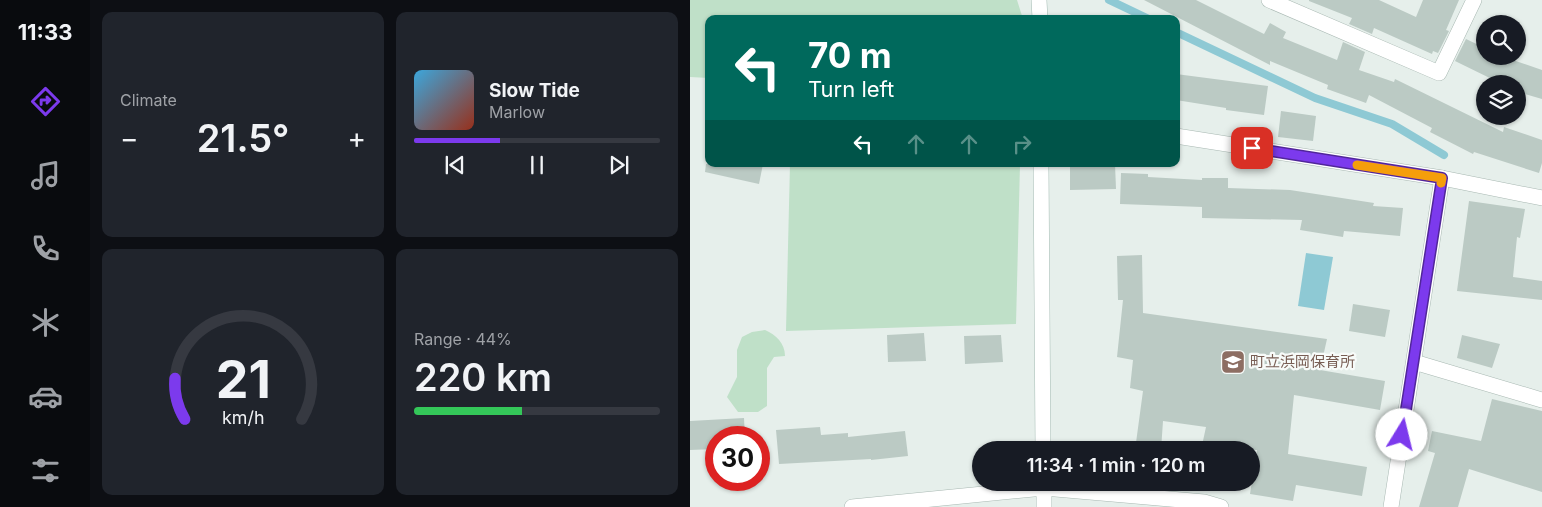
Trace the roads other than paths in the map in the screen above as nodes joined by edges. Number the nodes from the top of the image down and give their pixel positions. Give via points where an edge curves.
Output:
1 (1039, 0) edge
2 (1269, 0) edge
3 (1474, 0) edge
4 (1040, 15) edge
5 (1180, 137) edge
6 (1041, 167) edge
7 (1442, 178) junction
8 (1542, 198) edge
9 (1414, 362) junction
10 (1542, 400) edge
11 (1043, 441) edge
12 (992, 491) edge
13 (1044, 491) edge
14 (1095, 491) edge
15 (1204, 504) edge
16 (852, 507) edge
17 (1044, 507) edge
18 (1221, 507) edge
19 (1391, 507) edge

1 - 4 street
2 - 3 street via 1440,73
5 - 7 street
6 - 11 street
7 - 8 street
7 - 9 street
9 - 10 street
9 - 19 street
12 - 16 street
13 - 17 street
14 - 15 street
15 - 18 street

